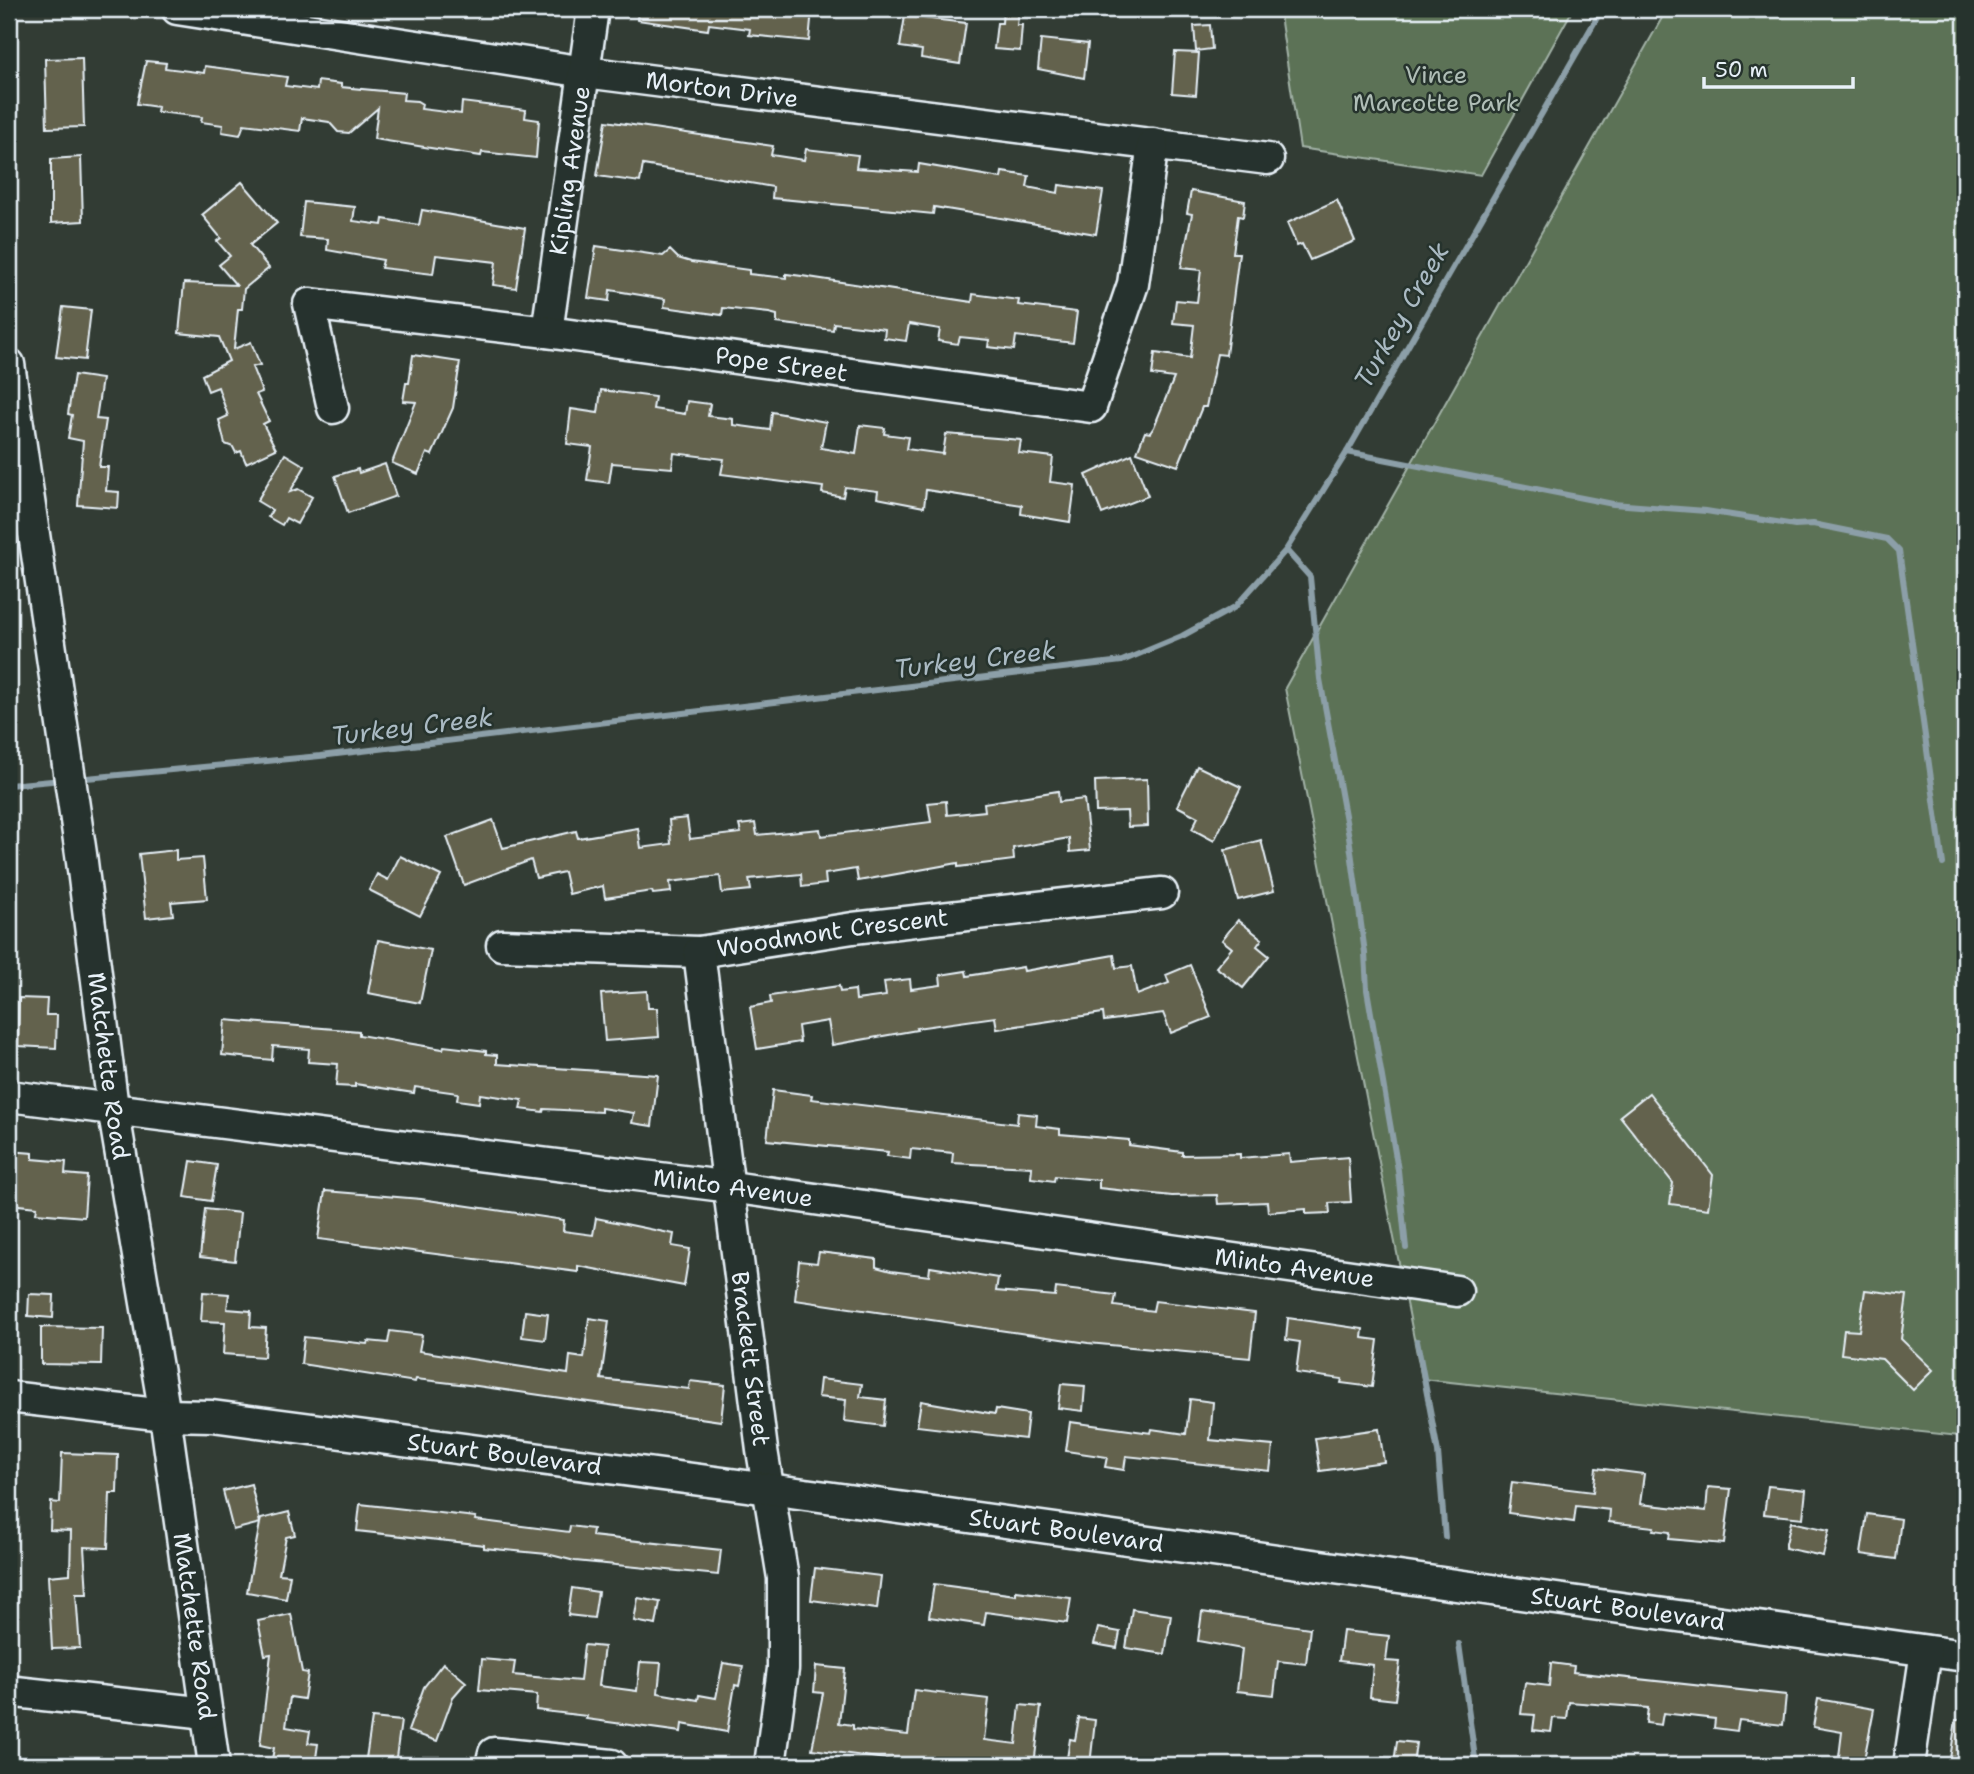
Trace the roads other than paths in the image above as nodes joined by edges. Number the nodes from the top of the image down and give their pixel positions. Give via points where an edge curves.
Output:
1 (177, 9) edge
2 (593, 9) edge
3 (584, 72) junction
4 (1153, 144) junction
5 (1268, 159) dead end
6 (547, 332) junction
7 (9, 364) edge
8 (333, 408) dead end
9 (1162, 894) dead end
10 (502, 944) dead end
11 (699, 951) junction
12 (9, 1096) edge
13 (113, 1108) junction
14 (731, 1188) junction
15 (1457, 1291) dead end
16 (9, 1396) edge
17 (165, 1415) junction
18 (769, 1489) junction
19 (1926, 1651) junction
20 (1965, 1656) edge
21 (9, 1696) edge
22 (206, 1713) junction
23 (214, 1765) edge
24 (492, 1765) edge
25 (612, 1765) edge
26 (770, 1765) edge
27 (1909, 1765) edge

1 - 3 street, Morton Drive
2 - 3 street, Kipling Avenue
3 - 4 street, Morton Drive
3 - 6 street, Kipling Avenue
4 - 5 street, Morton Drive
4 - 6 street, Pope Street via 1133,284 1091,407
6 - 8 street, Pope Street via 309,304
7 - 13 street, Matchette Road
9 - 11 street, Woodmont Crescent
10 - 11 street, Woodmont Crescent
11 - 14 street, Brackett Street
12 - 13 street, Minto Avenue
13 - 14 street, Minto Avenue
13 - 17 street, Matchette Road
14 - 15 street, Minto Avenue
14 - 18 street, Brackett Street
16 - 17 street, Stuart Boulevard
17 - 18 street, Stuart Boulevard via 212,1416
17 - 22 street, Matchette Road
18 - 19 street, Stuart Boulevard
18 - 26 street, Brackett Street via 783,1591 783,1668
19 - 20 street, Stuart Boulevard
19 - 27 street
21 - 22 street via 16,1692
22 - 23 street, Matchette Road
24 - 25 street via 494,1753

